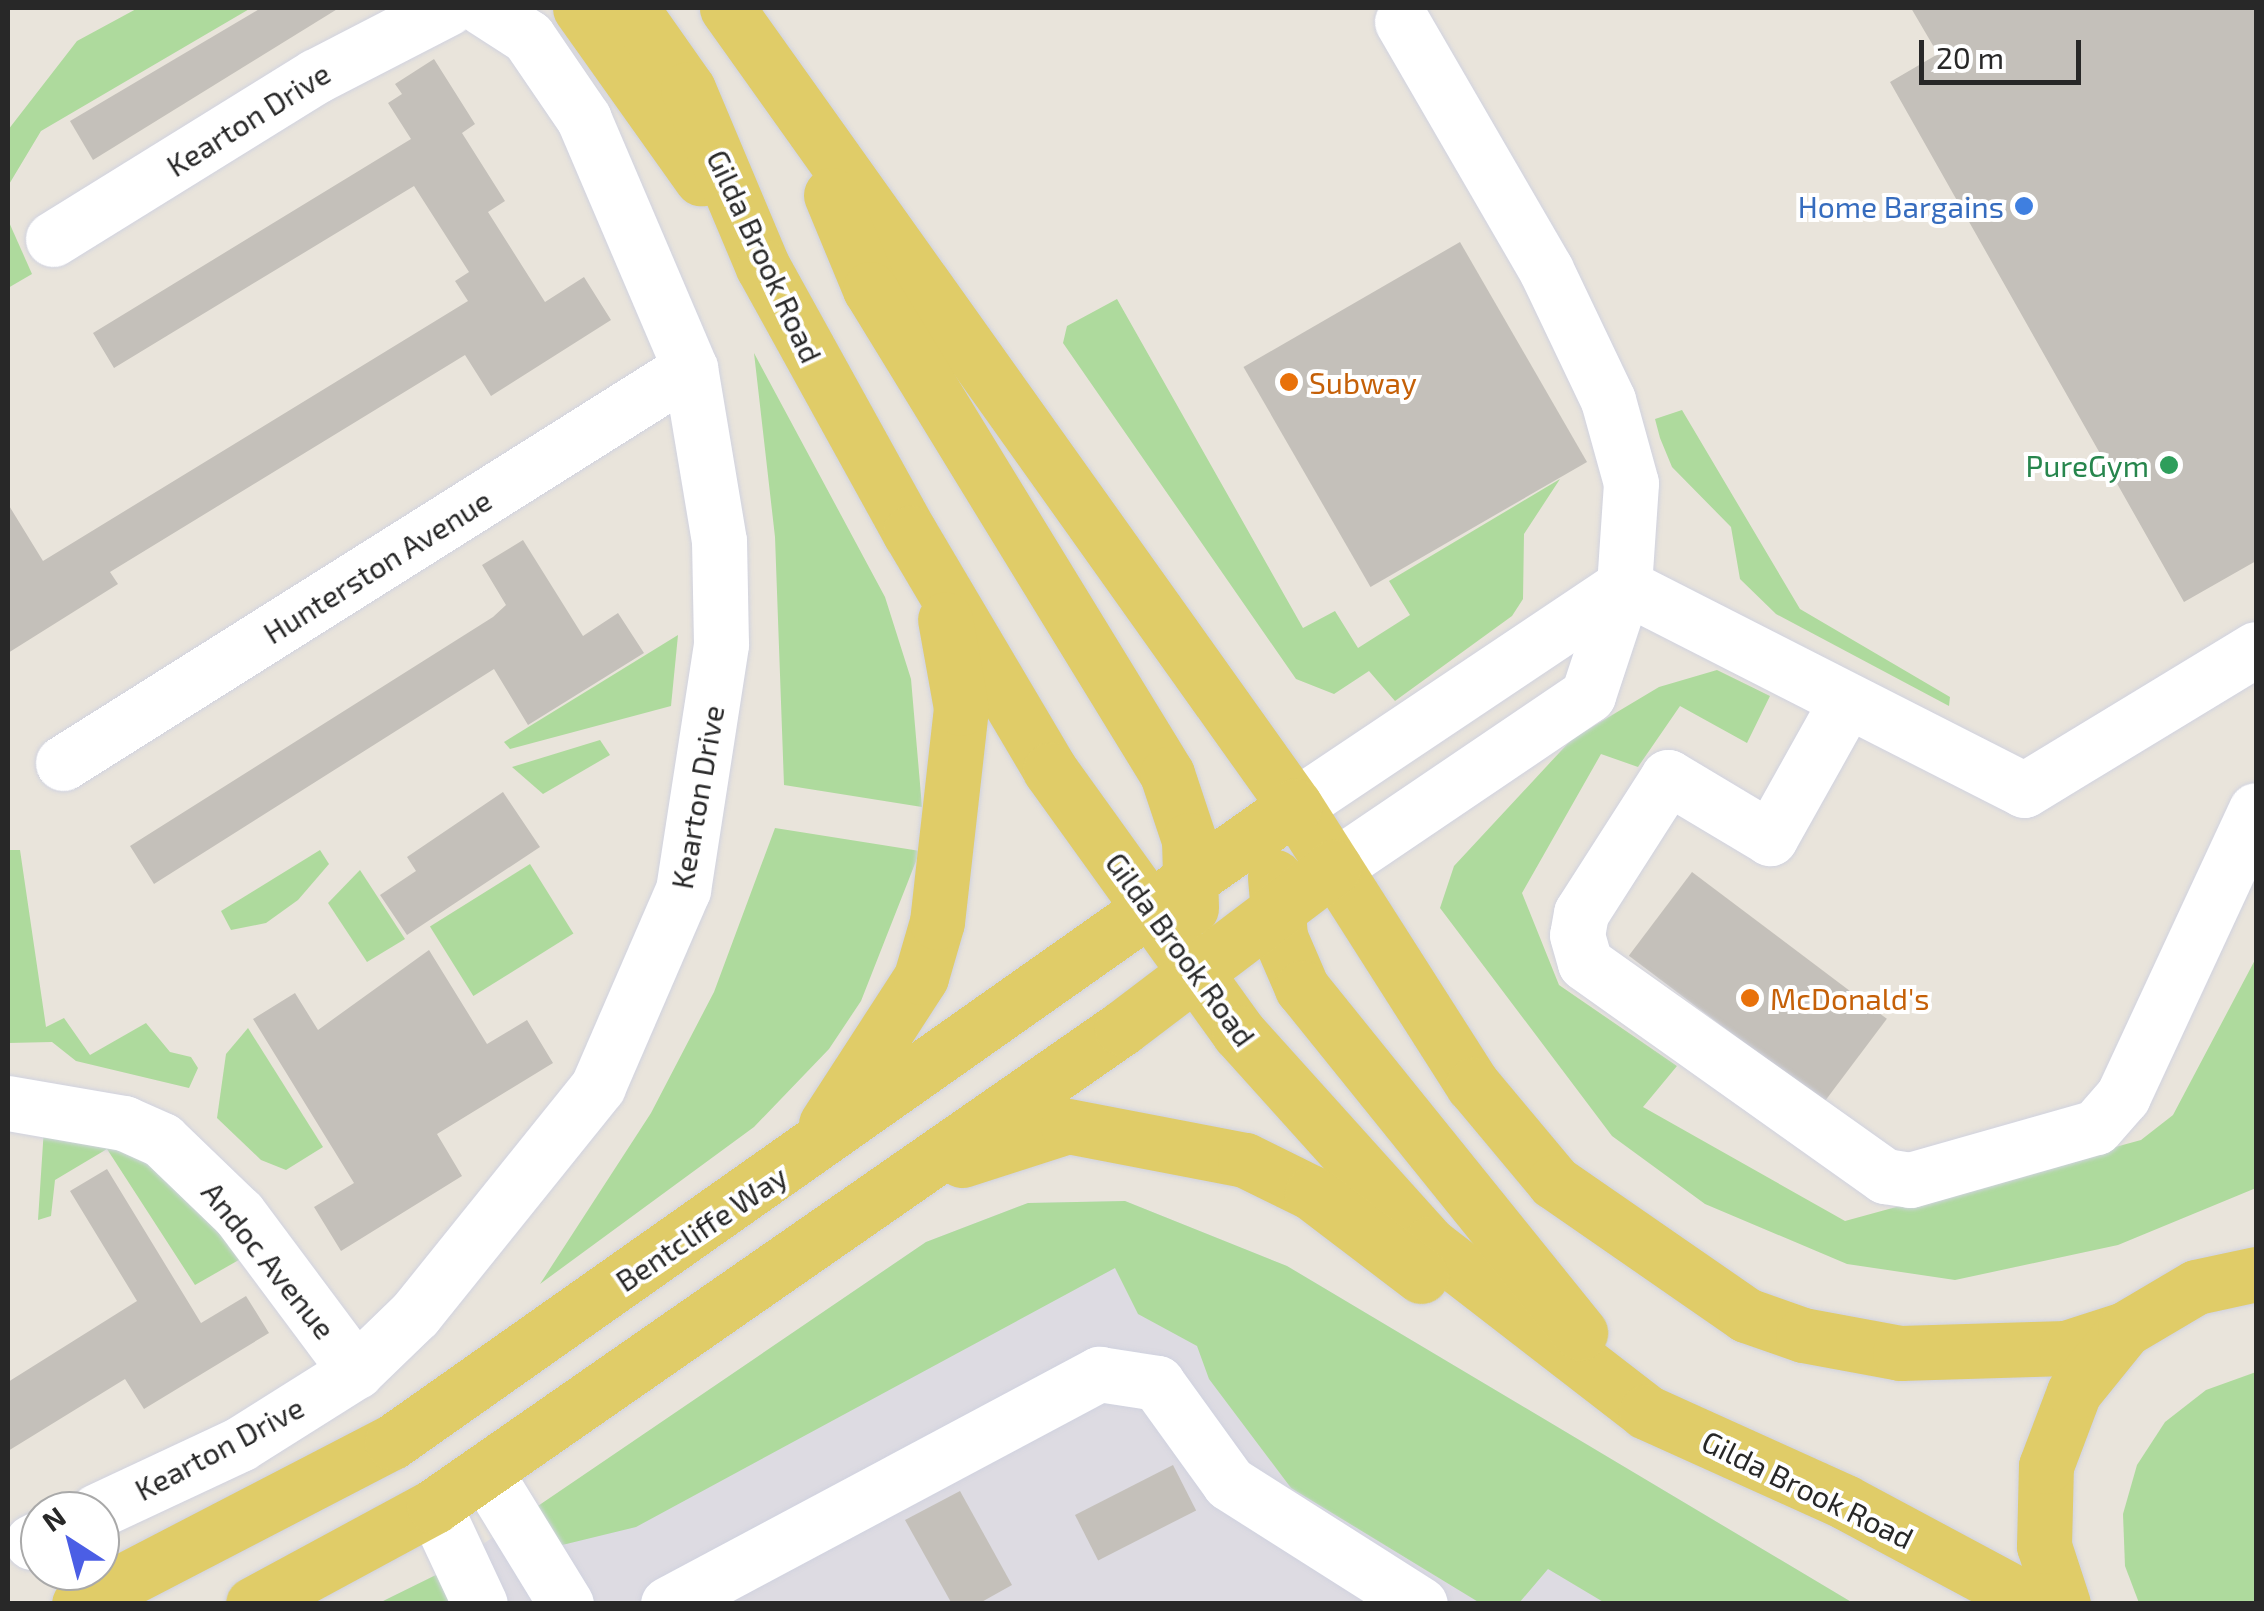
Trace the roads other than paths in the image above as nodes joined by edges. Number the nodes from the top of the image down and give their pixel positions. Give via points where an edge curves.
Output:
1 (448, 8) edge
2 (483, 8) edge
3 (580, 8) edge
4 (631, 8) edge
5 (727, 8) edge
6 (1402, 22) dead end
7 (792, 100) junction
8 (52, 239) dead end
9 (763, 267) junction
10 (690, 368) junction
11 (910, 533) junction
12 (1624, 586) junction
13 (2256, 649) edge
14 (1846, 702) junction
15 (63, 763) dead end
16 (1295, 806) junction
17 (2256, 810) edge
18 (1334, 868) junction
19 (1194, 875) junction
20 (1275, 909) junction
21 (1150, 910) junction
22 (1180, 973) junction
23 (8, 1103) edge
24 (802, 1160) junction
25 (828, 1230) junction
26 (2256, 1274) edge
27 (2124, 1329) junction
28 (356, 1371) junction
29 (1646, 1412) junction
30 (485, 1472) junction
31 (120, 1500) edge
32 (434, 1506) junction
33 (79, 1604) edge
34 (253, 1604) edge
35 (480, 1604) edge
36 (566, 1604) edge
37 (668, 1604) edge
38 (1420, 1604) edge
39 (2035, 1604) edge
40 (2063, 1604) edge

1 - 8 street, Kearton Drive via 316,76
2 - 10 street, Kearton Drive via 528,38 584,120
3 - 9 main road
4 - 9 main road, Gilda Brook Road via 688,89
5 - 7 main road
6 - 12 street via 1546,270 1608,400 1632,482
7 - 16 main road
7 - 19 main road via 870,289 1167,774
9 - 11 main road, Gilda Brook Road
10 - 15 street, Hunterston Avenue
10 - 28 street, Kearton Drive via 719,541 721,644 683,890 624,1034 565,1135
11 - 21 main road, Gilda Brook Road via 1050,770
11 - 24 main road via 950,633 961,708 950,860 920,976
12 - 14 street
12 - 16 street
12 - 18 street via 1588,695
13 - 14 street via 2024,790
14 - 17 street via 1770,838 1668,777 1581,913 1577,935 1585,963 1886,1176 1910,1180 2096,1126 2122,1096
16 - 18 main road
16 - 19 main road, Bentcliffe Way
16 - 20 main road via 1275,873
18 - 20 main road
18 - 27 main road via 1473,1085 1554,1182 1746,1315 1900,1353 2066,1348
19 - 21 main road, Bentcliffe Way
19 - 22 main road
20 - 22 main road
20 - 29 main road via 1302,988
21 - 22 main road, Gilda Brook Road
21 - 24 main road, Bentcliffe Way
22 - 25 main road
22 - 29 main road, Gilda Brook Road via 1429,1244
23 - 28 street, Andoc Avenue via 124,1123 162,1140 239,1214
24 - 33 main road, Bentcliffe Way via 392,1442
25 - 29 main road via 978,1151 1068,1126 1146,1135 1245,1160 1312,1193 1459,1308
25 - 30 main road
26 - 27 main road via 2196,1287
27 - 40 main road via 2074,1392 2046,1466 2044,1546
28 - 31 street, Kearton Drive via 240,1444
29 - 39 main road, Gilda Brook Road via 1845,1502
30 - 32 main road
30 - 36 street
32 - 34 main road
32 - 35 street
37 - 38 street via 1099,1374 1156,1384 1228,1483

